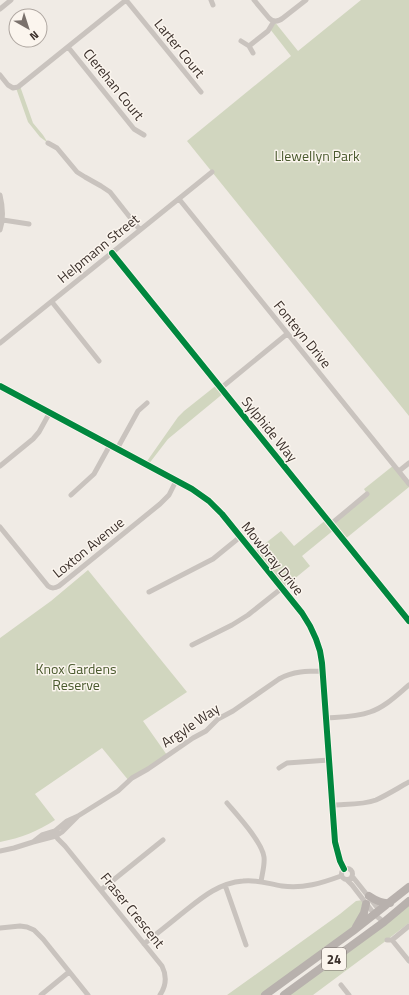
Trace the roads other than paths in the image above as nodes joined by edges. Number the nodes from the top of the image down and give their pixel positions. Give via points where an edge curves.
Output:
1 (11, 0) edge
2 (126, 0) edge
3 (254, 0) edge
4 (306, 0) edge
5 (0, 9) edge
6 (274, 21) junction
7 (241, 41) dead end
8 (249, 46) junction
9 (68, 47) junction
10 (253, 53) dead end
11 (0, 75) edge
12 (201, 92) dead end
13 (144, 135) dead end
14 (48, 143) dead end
15 (212, 172) dead end
16 (0, 195) edge
17 (179, 199) junction
18 (3, 220) junction
19 (29, 224) dead end
20 (0, 230) edge
21 (140, 230) junction
22 (112, 253) junction
23 (52, 302) junction
24 (287, 334) junction
25 (0, 343) edge
26 (99, 360) dead end
27 (0, 386) edge
28 (221, 388) junction
29 (147, 402) dead end
30 (50, 412) junction
31 (110, 445) junction
32 (117, 448) junction
33 (409, 463) edge
34 (0, 466) edge
35 (399, 471) junction
36 (176, 481) junction
37 (409, 484) edge
38 (71, 494) dead end
39 (368, 494) dead end
40 (331, 524) junction
41 (0, 527) edge
42 (240, 537) junction
43 (282, 588) junction
44 (149, 592) dead end
45 (409, 620) edge
46 (192, 645) dead end
47 (323, 671) junction
48 (409, 685) edge
49 (327, 718) junction
50 (329, 760) junction
51 (279, 768) dead end
52 (409, 782) edge
53 (228, 803) dead end
54 (333, 805) junction
55 (56, 833) junction
56 (163, 840) dead end
57 (0, 851) edge
58 (344, 869) junction
59 (341, 876) junction
60 (352, 876) junction
61 (347, 880) junction
62 (261, 882) junction
63 (225, 885) junction
64 (409, 887) edge
65 (101, 890) junction
66 (367, 900) junction
67 (409, 901) edge
68 (390, 903) junction
69 (377, 913) junction
70 (384, 922) junction
71 (409, 926) edge
72 (0, 928) edge
73 (354, 931) junction
74 (144, 944) junction
75 (246, 945) dead end
76 (409, 961) edge
77 (69, 972) junction
78 (341, 986) dead end
79 (273, 990) junction
80 (41, 995) edge
81 (88, 995) edge
82 (160, 995) edge
83 (266, 995) edge
84 (284, 995) edge
85 (349, 995) edge

1 - 5 street
2 - 9 street
2 - 12 street, Larter Court
3 - 6 street
4 - 6 street via 280,20
6 - 8 street via 268,31
7 - 8 street
8 - 10 street
9 - 11 street via 16,88 10,87
9 - 13 street, Clerehan Court via 134,129
14 - 21 street via 57,148 77,172 110,192
15 - 17 street, Helpmann Street
16 - 18 street
17 - 21 street, Helpmann Street
17 - 24 street, Fonteyn Drive
18 - 19 street
18 - 20 street
21 - 22 street, Helpmann Street
22 - 23 street, Helpmann Street
22 - 28 street, Sylphide Way
23 - 25 street, Helpmann Street
23 - 26 street
24 - 28 street
24 - 35 street, Fonteyn Drive
27 - 30 street, Mowbray Drive
28 - 40 street, Sylphide Way
29 - 32 street via 138,411
30 - 31 street, Mowbray Drive
30 - 34 street via 33,439
31 - 32 street, Mowbray Drive
31 - 38 street via 94,474
32 - 36 street, Mowbray Drive
33 - 35 street
35 - 37 street, Fonteyn Drive
36 - 41 street, Loxton Avenue via 169,495 160,504 55,588 48,586
36 - 42 street, Mowbray Drive via 212,504
39 - 40 street
40 - 45 street, Sylphide Way
42 - 43 street, Mowbray Drive
42 - 44 street via 213,559
43 - 46 street via 251,613
43 - 47 street, Mowbray Drive via 310,626 320,651
47 - 49 street, Mowbray Drive
47 - 55 street, Argyle Way via 294,673 279,679 218,719 206,731 132,778
48 - 49 street via 371,712
49 - 50 street, Mowbray Drive
50 - 51 street via 287,763
50 - 54 street, Mowbray Drive
52 - 54 street via 371,801
53 - 62 street via 262,848 264,858
54 - 58 street, Mowbray Drive via 335,842
55 - 57 street, Argyle Way
55 - 65 street, Fraser Crescent
56 - 65 street
58 - 59 street
58 - 60 street, Mowbray Drive via 350,869
59 - 61 street, Mowbray Drive
59 - 62 street via 327,882 304,886
60 - 61 street
60 - 66 street, Mowbray Drive
61 - 66 street, Mowbray Drive
62 - 63 street via 251,880
63 - 74 street via 203,896
63 - 75 street
64 - 68 main road, 24
65 - 74 street, Fraser Crescent
66 - 68 main road
66 - 69 street, Mowbray Drive
66 - 69 street, Mowbray Drive
66 - 73 main road via 364,913
67 - 70 main road, 24
68 - 69 main road, 24
69 - 70 street, Mowbray Drive
69 - 73 main road, 24
70 - 84 main road, 24
71 - 76 street via 389,940
72 - 77 street via 20,926 34,930
73 - 79 main road, 24
74 - 82 street, Fraser Crescent via 164,970 166,980
77 - 80 street
77 - 81 street
78 - 85 street
79 - 83 main road, 24
79 - 84 main road via 281,991

